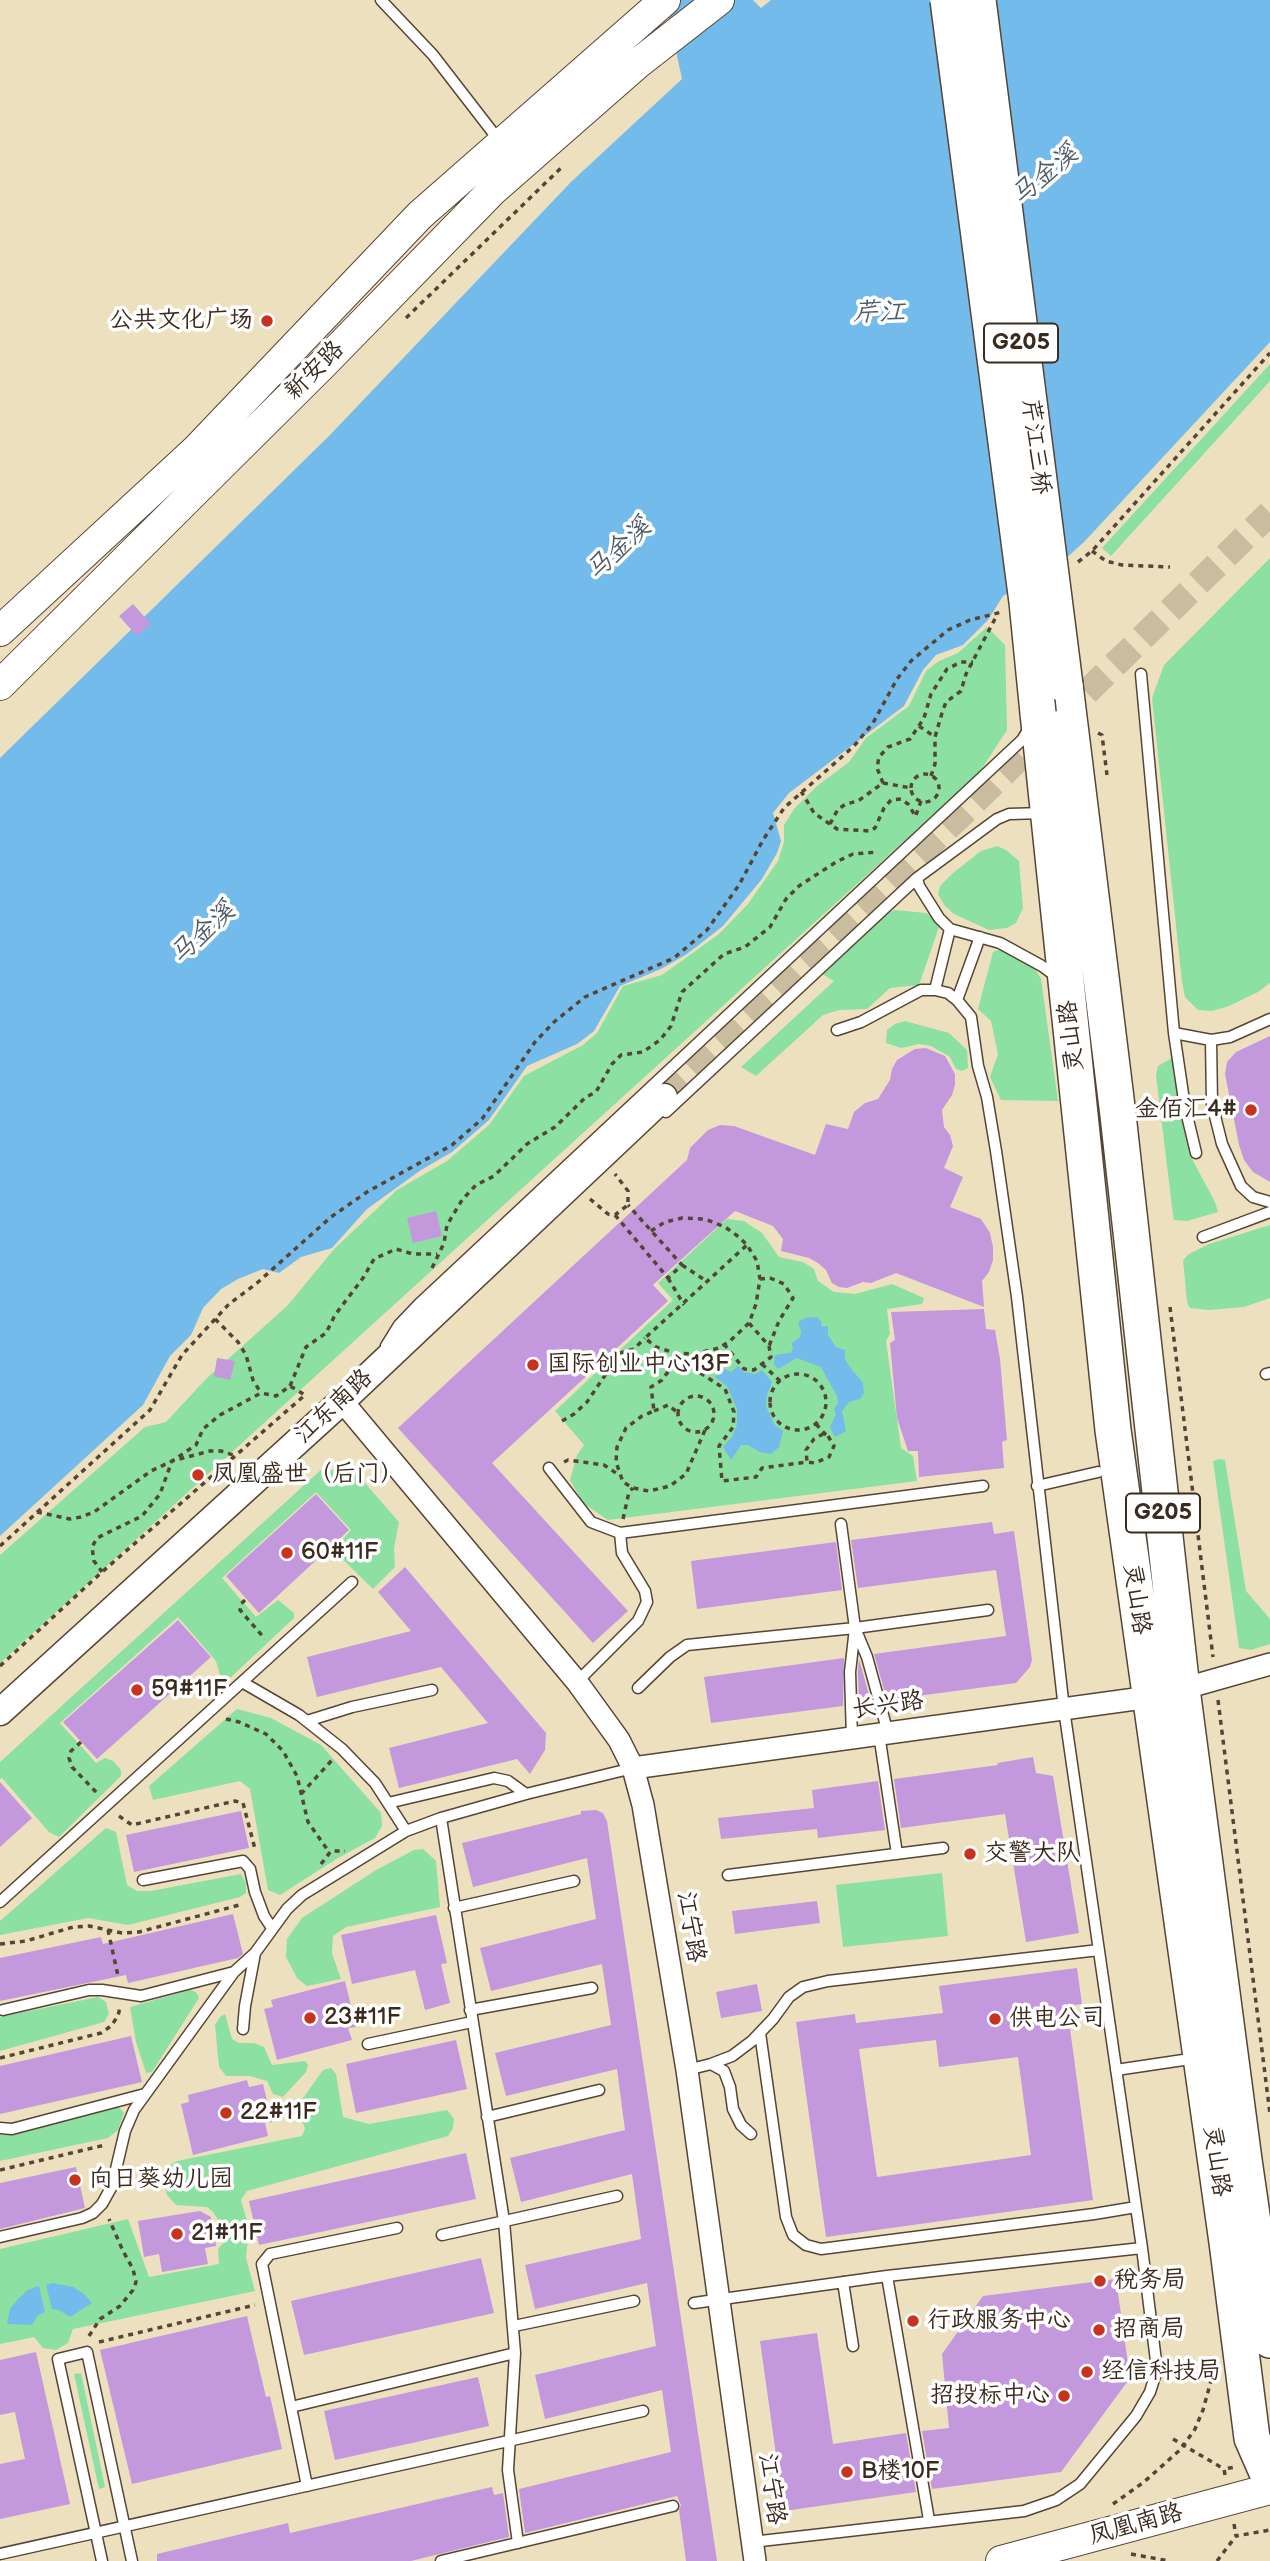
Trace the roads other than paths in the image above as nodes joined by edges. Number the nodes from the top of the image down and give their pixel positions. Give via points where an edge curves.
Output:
1 (381, 0) edge
2 (666, 0) edge
3 (719, 0) edge
4 (948, 0) edge
5 (978, 0) edge
6 (511, 154) junction
7 (0, 631) edge
8 (1141, 674) dead end
9 (0, 685) edge
10 (1065, 685) joint
11 (1038, 713) junction
12 (1049, 813) junction
13 (917, 878) junction
14 (950, 929) junction
15 (979, 937) junction
16 (1067, 986) junction
17 (935, 990) junction
18 (957, 1000) junction
19 (1270, 1019) edge
20 (837, 1030) dead end
21 (1174, 1033) junction
22 (1211, 1040) junction
23 (664, 1097) tunnel mouth
24 (653, 1124) dead end
25 (1196, 1153) dead end
26 (613, 1167) road end
27 (1270, 1202) edge
28 (1270, 1212) edge
29 (1203, 1237) dead end
30 (366, 1378) junction
31 (342, 1401) junction
32 (549, 1468) road end
33 (1098, 1472) dead end
34 (983, 1486) dead end
35 (1037, 1486) junction
36 (841, 1524) dead end
37 (620, 1533) junction
38 (352, 1582) dead end
39 (988, 1610) dead end
40 (855, 1628) junction
41 (1270, 1664) edge
42 (242, 1682) junction
43 (577, 1682) junction
44 (638, 1688) dead end
45 (432, 1690) dead end
46 (1166, 1693) junction
47 (1063, 1709) junction
48 (0, 1713) edge
49 (307, 1721) junction
50 (884, 1733) junction
51 (852, 1738) junction
52 (633, 1768) junction
53 (526, 1794) junction
54 (388, 1803) junction
55 (441, 1818) junction
56 (405, 1831) junction
57 (943, 1848) dead end
58 (898, 1854) junction
59 (728, 1875) dead end
60 (143, 1880) dead end
61 (574, 1881) dead end
62 (0, 1902) edge
63 (454, 1908) junction
64 (272, 1928) junction
65 (1099, 1950) junction
66 (255, 1953) junction
67 (234, 1972) junction
68 (592, 1988) dead end
69 (3, 2010) dead end
70 (470, 2010) junction
71 (472, 2022) junction
72 (243, 2029) dead end
73 (760, 2033) junction
74 (368, 2044) dead end
75 (1189, 2059) dead end
76 (711, 2064) junction
77 (687, 2070) junction
78 (1116, 2070) junction
79 (599, 2090) dead end
80 (145, 2094) junction
81 (486, 2118) junction
82 (0, 2128) edge
83 (751, 2134) dead end
84 (617, 2196) dead end
85 (1136, 2207) junction
86 (504, 2221) junction
87 (397, 2228) dead end
88 (442, 2235) dead end
89 (0, 2237) edge
90 (1142, 2248) junction
91 (887, 2276) junction
92 (843, 2282) junction
93 (719, 2299) junction
94 (634, 2301) dead end
95 (694, 2303) dead end
96 (514, 2326) junction
97 (1270, 2340) edge
98 (853, 2346) dead end
99 (515, 2353) junction
100 (290, 2407) junction
101 (643, 2411) dead end
102 (509, 2441) junction
103 (1270, 2479) edge
104 (307, 2486) junction
105 (1270, 2488) edge
106 (673, 2506) dead end
107 (929, 2520) junction
108 (125, 2526) junction
109 (96, 2533) junction
110 (518, 2543) junction
111 (753, 2552) edge
112 (0, 2554) edge
113 (102, 2561) edge
114 (132, 2561) edge
115 (441, 2561) edge
116 (1001, 2561) edge

1 - 6 lane via 433,55
2 - 6 main road, 新安路 via 621,37
3 - 6 main road, 新安路
4 - 11 highway, 灵山路, bridge
5 - 10 highway, 芹江三桥 / G205, bridge
6 - 7 main road, 新安路 via 420,215 196,450
6 - 9 main road, 新安路 via 492,191
8 - 21 lane
10 - 46 highway, 灵山路 / G205 via 1118,1115
11 - 12 highway, 灵山路
11 - 30 lane via 1022,740 419,1304 399,1325
12 - 13 lane via 1009,814 997,819
12 - 16 highway, 灵山路
13 - 14 lane
13 - 24 lane
14 - 15 lane
14 - 17 lane
15 - 16 lane via 1015,950
15 - 18 lane
16 - 46 highway, 灵山路 via 1113,1430
17 - 18 lane
17 - 20 lane via 921,990
18 - 35 lane via 971,1017 996,1151
19 - 22 lane via 1230,1037
21 - 22 lane
21 - 25 lane
22 - 27 lane via 1212,1104 1222,1144 1241,1186 1253,1197
23 - 30 street, 江东南路
26 - 30 lane via 458,1306
28 - 29 lane
30 - 31 street, 江东南路
31 - 43 street, 江宁路
31 - 48 street, 江东南路
32 - 37 lane via 591,1522
33 - 35 lane
34 - 37 lane
35 - 47 lane
36 - 40 lane
37 - 43 lane via 622,1553 647,1602 638,1621
38 - 42 lane
39 - 40 lane
40 - 44 lane via 687,1646
40 - 50 lane via 867,1657
40 - 51 lane via 850,1672
41 - 46 street, 长兴路
42 - 49 lane
42 - 62 lane
43 - 52 street, 江宁路 via 619,1740
45 - 49 lane
46 - 47 street, 长兴路
46 - 97 highway, 灵山路 / G205
46 - 103 highway, 灵山路 via 1252,2438
47 - 50 street, 长兴路
47 - 65 lane
49 - 54 lane via 342,1749
50 - 51 street, 长兴路
50 - 58 lane
51 - 52 street, 长兴路
52 - 53 lane
52 - 77 street, 江宁路
53 - 54 lane via 508,1781 494,1778
53 - 55 lane
54 - 56 lane
55 - 56 lane
55 - 63 lane
56 - 64 lane via 302,1895
57 - 58 lane
58 - 59 lane
60 - 64 lane via 243,1861
61 - 63 lane
63 - 70 lane
64 - 66 lane
65 - 73 lane via 803,1987
65 - 78 lane
66 - 67 lane
66 - 72 lane
67 - 69 lane via 141,1996 89,1990
67 - 80 lane
68 - 70 lane
70 - 71 lane
71 - 74 lane
71 - 81 lane
73 - 76 lane via 732,2056
73 - 85 lane via 786,2217 793,2235 806,2245 821,2249
75 - 78 lane
76 - 77 lane
76 - 83 lane via 724,2071 733,2109
77 - 93 street, 江宁路
78 - 85 lane
79 - 81 lane
80 - 82 lane via 12,2129
80 - 89 lane via 134,2110 112,2186 93,2213
81 - 86 lane
84 - 86 lane
85 - 90 lane
86 - 88 lane
86 - 96 lane
87 - 100 lane via 270,2254 262,2264
90 - 91 lane
90 - 107 lane via 1156,2361 1150,2392 1136,2416 1080,2484 1056,2500 1024,2511
91 - 92 lane
91 - 107 lane
92 - 93 lane
92 - 98 lane
93 - 95 lane
93 - 111 street, 江宁路
94 - 96 lane
96 - 99 lane
99 - 100 lane
99 - 102 lane
100 - 104 lane
101 - 102 lane
102 - 104 lane
102 - 110 lane via 508,2470
104 - 108 lane
105 - 116 main road, 凤凰南路
106 - 110 lane
107 - 111 lane
108 - 109 lane
108 - 109 lane via 87,2352 58,2360
108 - 114 lane
109 - 112 lane
109 - 113 lane
110 - 115 lane

